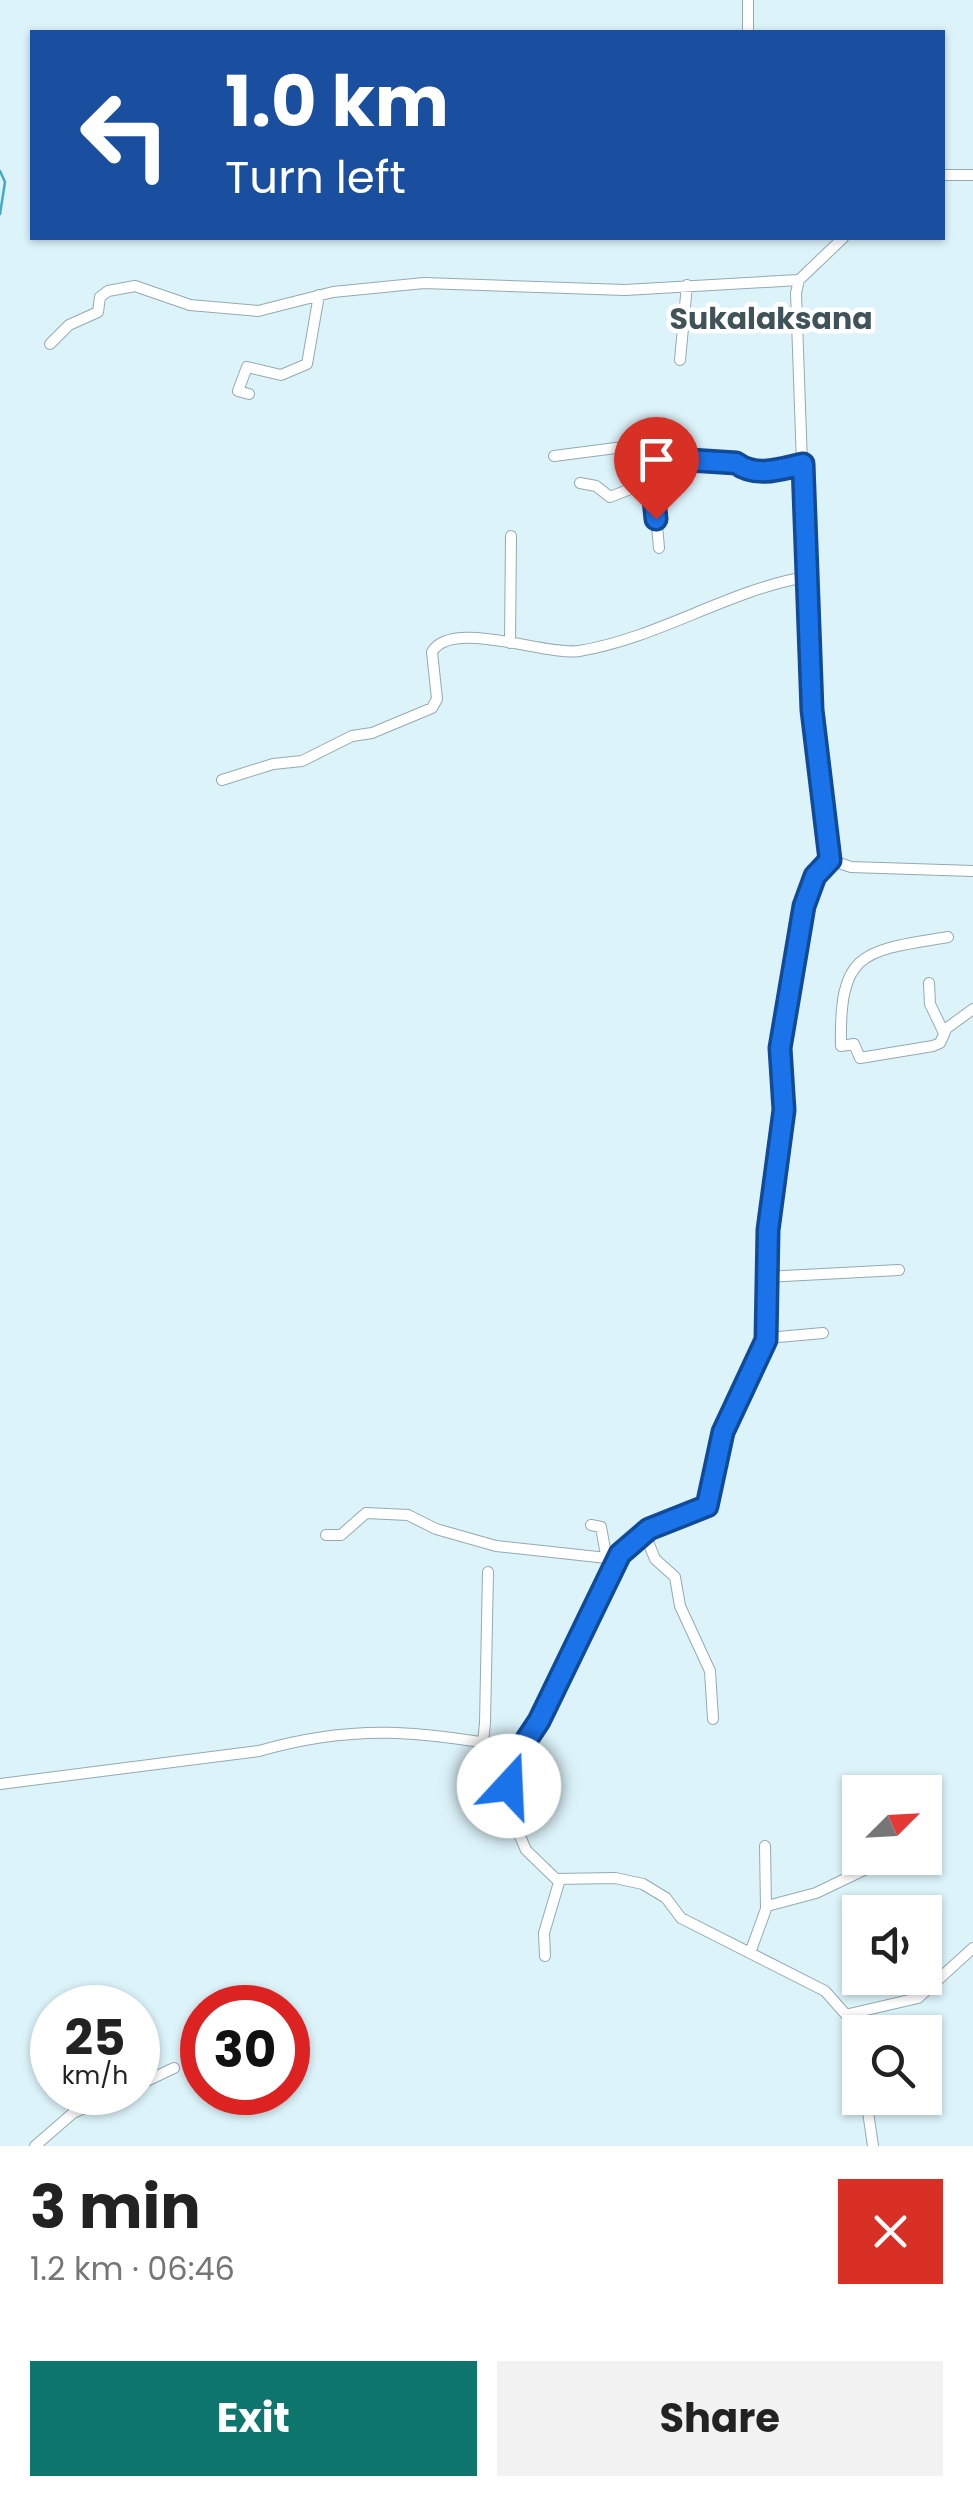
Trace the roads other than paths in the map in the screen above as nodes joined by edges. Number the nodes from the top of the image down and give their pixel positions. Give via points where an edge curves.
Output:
1 (748, 0) edge
2 (748, 30) edge
3 (973, 175) edge
4 (945, 176) edge
5 (840, 240) edge
6 (799, 280) junction
7 (687, 285) junction
8 (319, 295) junction
9 (50, 344) dead end
10 (680, 360) dead end
11 (249, 394) dead end
12 (554, 456) dead end
13 (643, 457) junction
14 (803, 464) junction
15 (652, 480) junction
16 (580, 484) dead end
17 (511, 536) dead end
18 (659, 548) dead end
19 (805, 577) junction
20 (510, 643) junction
21 (222, 780) dead end
22 (830, 860) junction
23 (973, 871) edge
24 (948, 937) dead end
25 (929, 983) dead end
26 (973, 1009) edge
27 (945, 1032) junction
28 (899, 1270) dead end
29 (765, 1278) junction
30 (823, 1334) dead end
31 (766, 1338) junction
32 (591, 1525) dead end
33 (644, 1532) junction
34 (326, 1536) dead end
35 (611, 1557) junction
36 (488, 1572) dead end
37 (713, 1719) dead end
38 (483, 1743) junction
39 (520, 1748) junction
40 (468, 1780) dead end
41 (0, 1784) edge
42 (765, 1846) dead end
43 (855, 1875) edge
44 (560, 1879) junction
45 (767, 1903) junction
46 (973, 1948) edge
47 (750, 1953) junction
48 (545, 1956) dead end
49 (849, 2014) joint
50 (174, 2068) dead end
51 (160, 2075) edge
52 (71, 2115) edge
53 (868, 2115) edge
54 (35, 2146) edge
55 (873, 2146) edge

1 - 2 street
3 - 4 street
5 - 6 street
6 - 7 street
6 - 14 street
7 - 8 street via 625,290 424,283
7 - 10 street
8 - 9 street via 246,312 122,287 108,290 98,312 69,325
8 - 11 street via 307,364 283,375 247,367 238,389
12 - 13 street via 637,444
13 - 14 street via 736,463 766,472
13 - 15 street
14 - 19 street
15 - 16 street via 610,497
15 - 18 street
17 - 20 street
19 - 20 street via 578,651
19 - 22 street
20 - 21 street via 464,638 436,645 432,708 302,760
22 - 23 street via 851,868
22 - 29 street via 815,876 804,906 784,1020 784,1110
24 - 27 street via 874,952 854,965 840,1002 841,1046 854,1044 860,1058 940,1044
25 - 27 street via 930,1004
26 - 27 street
28 - 29 street
29 - 31 street
30 - 31 street
31 - 33 street via 723,1432 707,1506
32 - 35 street via 601,1527
33 - 35 street
33 - 37 street via 655,1559 674,1577 710,1672
34 - 35 street via 341,1535 366,1512 408,1516 496,1546
35 - 39 street via 539,1721
36 - 38 street
38 - 39 street
38 - 40 street
38 - 41 street via 372,1730
39 - 44 street via 509,1786 513,1820 542,1870
42 - 45 street
43 - 45 street
44 - 47 street via 643,1884 681,1918
44 - 48 street via 544,1933
45 - 47 street
46 - 49 street via 918,1998
47 - 49 street via 814,1984
50 - 51 street
52 - 54 street
53 - 55 street

